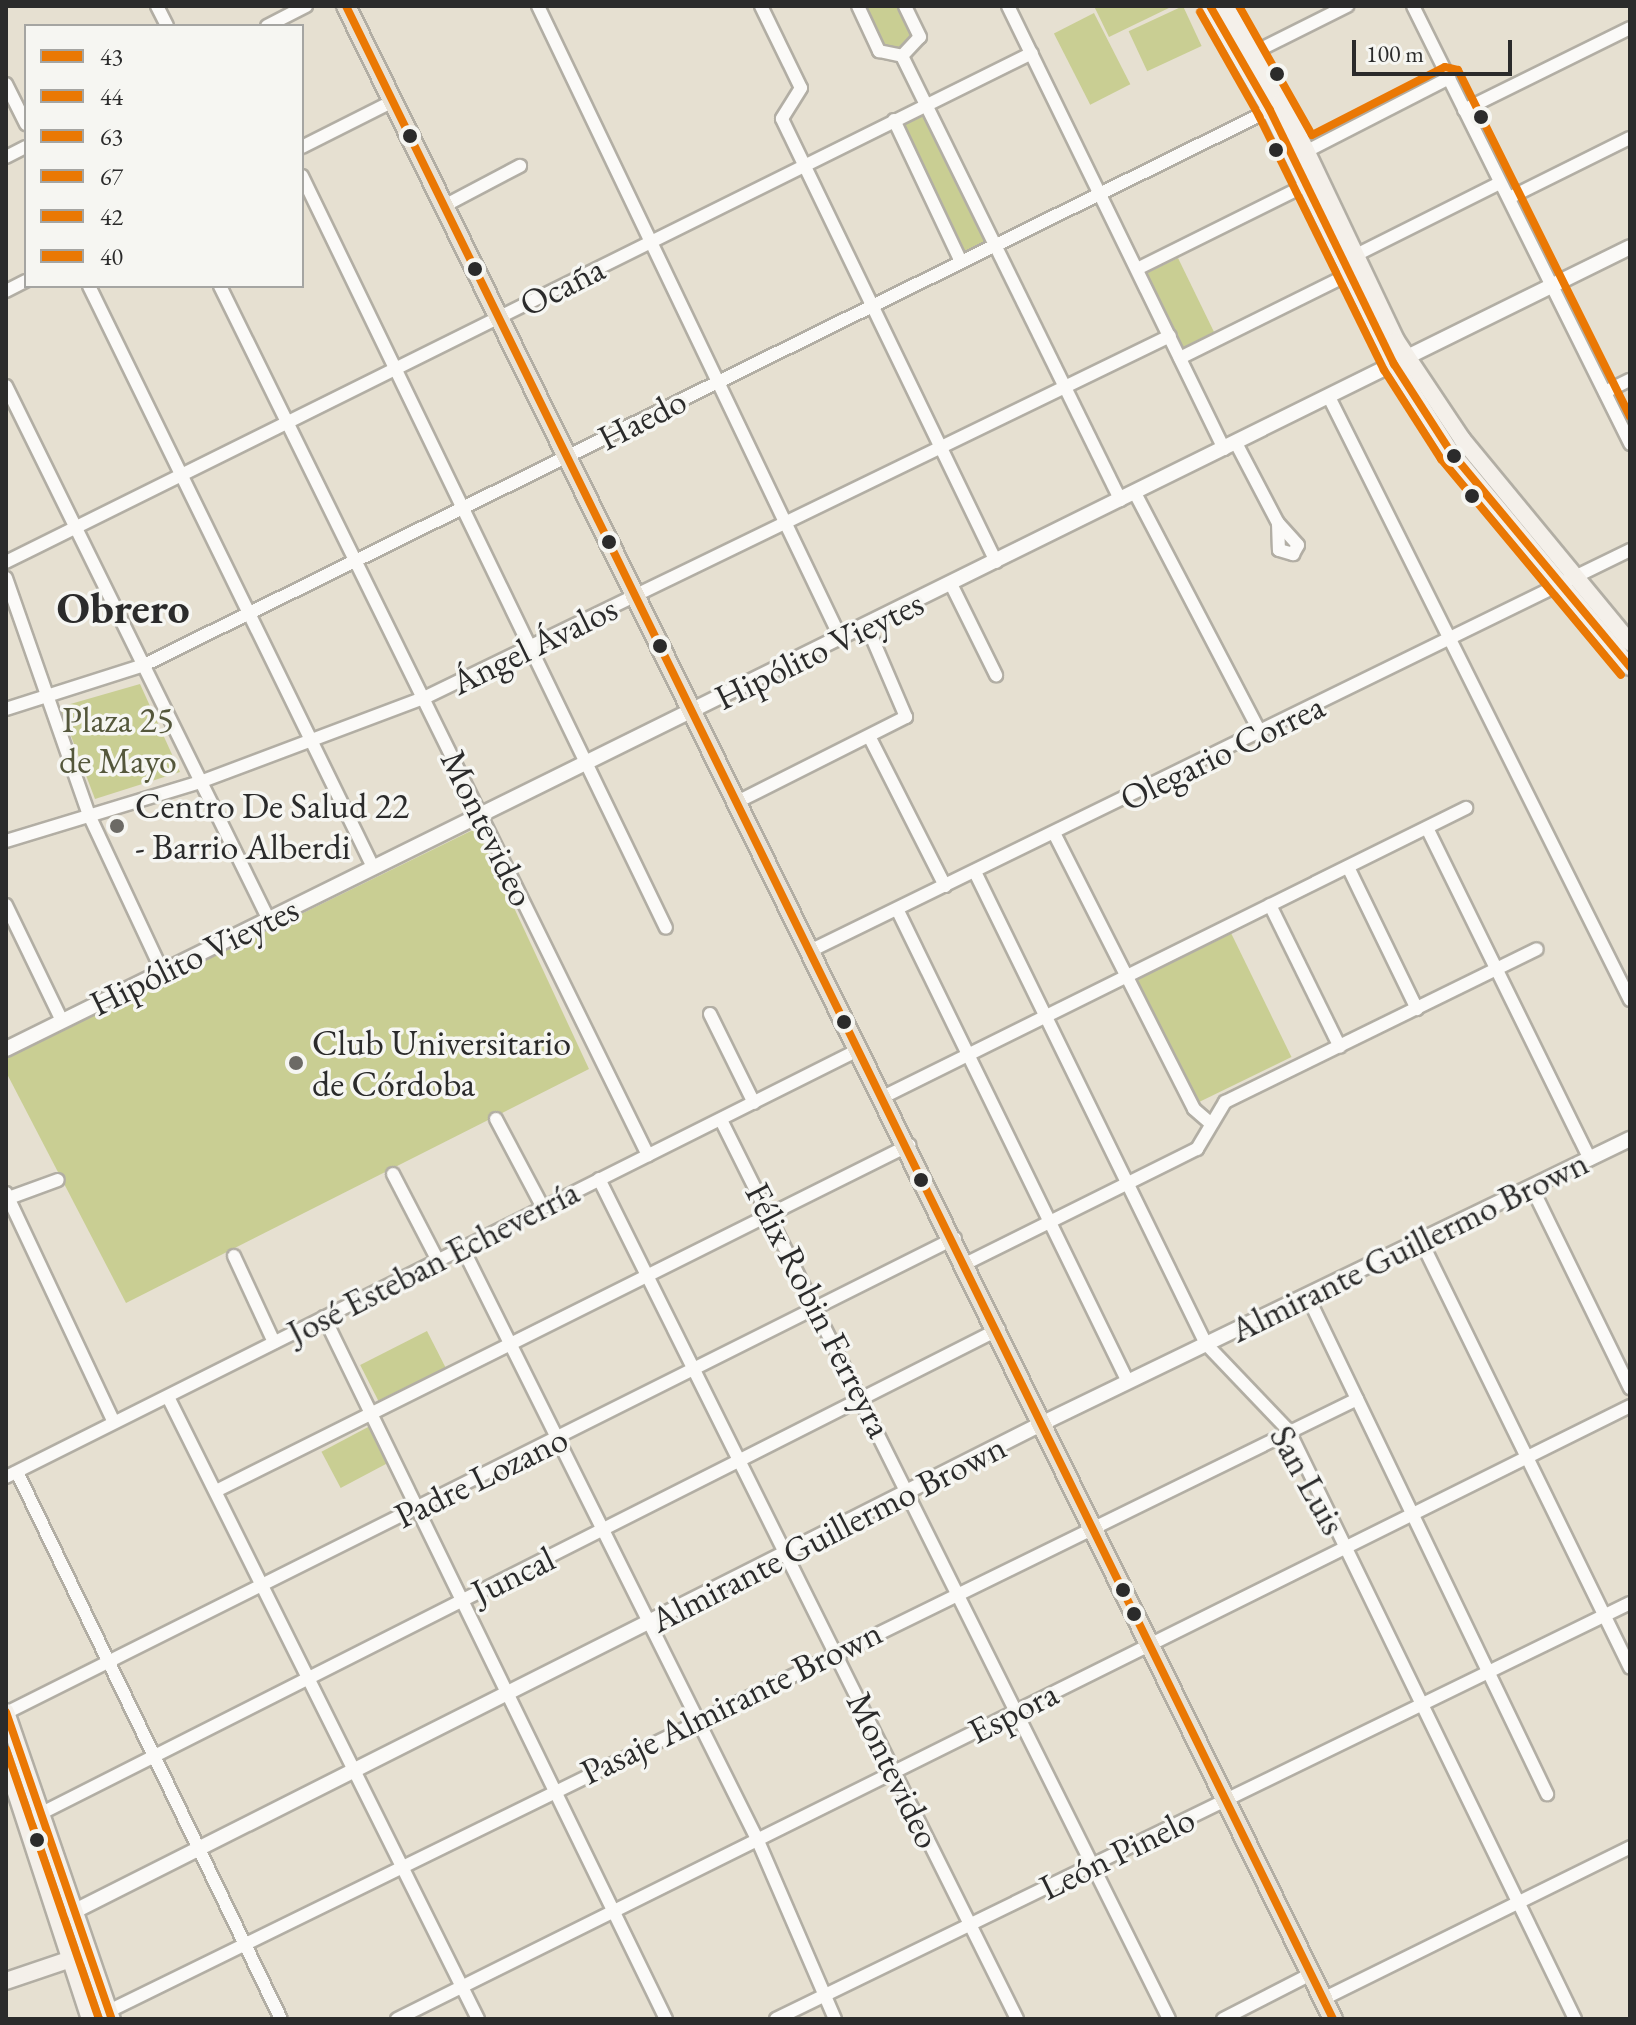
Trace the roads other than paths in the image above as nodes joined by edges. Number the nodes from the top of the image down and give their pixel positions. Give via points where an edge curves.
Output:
1 (157, 6) edge
2 (306, 6) edge
3 (346, 6) edge
4 (538, 6) edge
5 (761, 6) edge
6 (858, 6) edge
7 (905, 6) edge
8 (1008, 6) edge
9 (1210, 6) edge
10 (1225, 6) edge
11 (1347, 6) edge
12 (1416, 7) edge
13 (166, 24) edge
14 (271, 24) edge
15 (1630, 28) edge
16 (1032, 53) junction
17 (902, 56) junction
18 (1249, 56) junction
19 (1449, 78) junction
20 (6, 84) edge
21 (393, 101) junction
22 (927, 103) junction
23 (1270, 110) junction
24 (1464, 110) junction
25 (24, 120) edge
26 (894, 120) junction
27 (1630, 138) edge
28 (304, 146) edge
29 (24, 148) edge
30 (1307, 151) junction
31 (6, 157) edge
32 (805, 165) junction
33 (520, 166) dead end
34 (304, 180) edge
35 (1500, 183) junction
36 (1306, 185) junction
37 (1102, 195) junction
38 (1509, 198) junction
39 (444, 206) junction
40 (650, 242) junction
41 (997, 244) junction
42 (1630, 247) edge
43 (1356, 255) junction
44 (961, 262) junction
45 (1137, 269) junction
46 (1349, 274) junction
47 (24, 282) edge
48 (1551, 286) junction
49 (90, 288) edge
50 (221, 288) edge
51 (6, 291) edge
52 (872, 305) junction
53 (499, 318) junction
54 (1170, 336) junction
55 (1180, 358) junction
56 (1400, 361) junction
57 (396, 369) junction
58 (719, 379) junction
59 (1630, 380) edge
60 (6, 386) edge
61 (1065, 389) junction
62 (1605, 392) junction
63 (1329, 397) junction
64 (290, 423) junction
65 (1630, 444) edge
66 (1230, 446) junction
67 (942, 449) junction
68 (570, 457) junction
69 (182, 476) junction
70 (1135, 493) junction
71 (1120, 500) junction
72 (466, 510) junction
73 (1278, 523) dead end
74 (786, 524) junction
75 (77, 527) junction
76 (1630, 550) edge
77 (358, 561) junction
78 (6, 562) edge
79 (996, 562) junction
80 (6, 578) edge
81 (1568, 581) junction
82 (951, 584) junction
83 (638, 595) junction
84 (249, 614) junction
85 (867, 626) junction
86 (841, 639) junction
87 (1449, 641) junction
88 (1630, 643) edge
89 (532, 647) junction
90 (144, 665) junction
91 (1630, 667) edge
92 (996, 675) dead end
93 (48, 696) junction
94 (424, 698) junction
95 (6, 709) edge
96 (696, 711) junction
97 (1261, 734) junction
98 (870, 738) junction
99 (313, 740) junction
100 (589, 762) junction
101 (200, 782) junction
102 (739, 801) junction
103 (1466, 808) dead end
104 (89, 815) junction
105 (482, 815) junction
106 (1427, 828) junction
107 (1054, 833) junction
108 (6, 841) edge
109 (373, 867) junction
110 (1348, 867) junction
111 (975, 872) junction
112 (945, 886) junction
113 (6, 905) edge
114 (1270, 905) junction
115 (897, 909) junction
116 (269, 920) junction
117 (666, 928) dead end
118 (1537, 949) dead end
119 (812, 950) junction
120 (1497, 969) junction
121 (162, 971) junction
122 (1127, 976) junction
123 (1630, 1000) edge
124 (1417, 1009) junction
125 (710, 1014) dead end
126 (1046, 1016) junction
127 (62, 1021) junction
128 (1340, 1047) junction
129 (6, 1049) edge
130 (860, 1049) junction
131 (968, 1055) junction
132 (883, 1097) junction
133 (754, 1103) junction
134 (496, 1119) dead end
135 (721, 1120) junction
136 (1210, 1123) junction
137 (1630, 1139) edge
138 (909, 1145) junction
139 (648, 1155) junction
140 (1590, 1159) junction
141 (393, 1174) dead end
142 (599, 1179) junction
143 (58, 1180) dead end
144 (1127, 1183) junction
145 (1532, 1188) junction
146 (7, 1197) edge
147 (542, 1206) junction
148 (770, 1213) junction
149 (1049, 1221) junction
150 (955, 1238) junction
151 (1421, 1241) junction
152 (462, 1247) junction
153 (234, 1256) dead end
154 (437, 1259) junction
155 (967, 1263) junction
156 (648, 1275) junction
157 (1307, 1295) junction
158 (818, 1307) junction
159 (324, 1317) junction
160 (999, 1329) junction
161 (274, 1342) junction
162 (511, 1343) junction
163 (1206, 1344) junction
164 (697, 1369) junction
165 (1128, 1382) junction
166 (1630, 1388) edge
167 (168, 1397) junction
168 (865, 1398) junction
169 (1357, 1399) junction
170 (1630, 1406) edge
171 (372, 1413) junction
172 (114, 1422) junction
173 (1045, 1422) junction
174 (1289, 1431) junction
175 (559, 1439) junction
176 (1527, 1458) junction
177 (743, 1461) junction
178 (11, 1475) edge
179 (216, 1491) junction
180 (910, 1491) junction
181 (419, 1508) junction
182 (1412, 1515) junction
183 (1095, 1524) junction
184 (604, 1530) junction
185 (1346, 1548) junction
186 (789, 1553) junction
187 (264, 1585) junction
188 (957, 1591) junction
189 (463, 1599) junction
190 (1630, 1603) edge
191 (1604, 1616) junction
192 (650, 1623) junction
193 (1153, 1643) junction
194 (835, 1650) junction
195 (107, 1662) junction
196 (1630, 1668) edge
197 (1487, 1672) junction
198 (310, 1679) junction
199 (508, 1693) junction
200 (1421, 1705) junction
201 (1017, 1710) junction
202 (6, 1713) edge
203 (698, 1718) junction
204 (153, 1757) junction
205 (6, 1762) edge
206 (356, 1768) junction
207 (894, 1772) junction
208 (9, 1782) edge
209 (555, 1788) junction
210 (1547, 1794) dead end
211 (1226, 1799) junction
212 (34, 1818) junction
213 (758, 1841) junction
214 (1630, 1847) edge
215 (198, 1849) junction
216 (403, 1864) junction
217 (1095, 1864) junction
218 (1518, 1902) junction
219 (616, 1911) junction
220 (73, 1912) junction
221 (970, 1924) junction
222 (244, 1944) junction
223 (88, 1953) junction
224 (71, 1959) junction
225 (1311, 1974) junction
226 (6, 1981) edge
227 (463, 1986) junction
228 (826, 1994) junction
229 (1323, 1999) junction
230 (110, 2015) edge
231 (90, 2019) edge
232 (281, 2019) edge
233 (397, 2019) edge
234 (478, 2019) edge
235 (666, 2019) edge
236 (776, 2019) edge
237 (835, 2019) edge
238 (1017, 2019) edge
239 (1169, 2019) edge
240 (1223, 2019) edge
241 (1333, 2019) edge
242 (1575, 2019) edge

1 - 13 street
2 - 14 street
3 - 21 main road
4 - 40 street
5 - 32 street via 801,88 782,119
6 - 17 street via 879,51
7 - 17 street via 920,37
8 - 16 street
9 - 18 main road
10 - 18 main road
11 - 18 street
12 - 19 street
15 - 24 street
16 - 22 street, Ocaña
16 - 37 street
17 - 22 street
18 - 23 main road
18 - 30 main road
19 - 24 street
19 - 30 street
20 - 25 street
21 - 28 street
21 - 39 main road
22 - 26 street, Ocaña
22 - 41 street
23 - 36 main road
23 - 37 street, Haedo
24 - 35 street
26 - 32 street, Ocaña
26 - 44 street
27 - 38 street
29 - 31 street
30 - 43 main road
32 - 40 street, Ocaña
32 - 52 street
33 - 39 street
34 - 57 street
35 - 38 street
35 - 43 street
36 - 45 street
36 - 46 main road
37 - 41 street, Haedo
37 - 45 street
38 - 48 street
39 - 53 main road
40 - 53 street, Ocaña
40 - 58 street
41 - 44 street, Haedo
41 - 61 street
42 - 48 street, Hipólito Vieytes
43 - 56 main road
44 - 52 street, Haedo
45 - 54 street
46 - 55 street
46 - 56 main road
47 - 51 street
48 - 56 street, Hipólito Vieytes
48 - 62 street
49 - 69 street
50 - 64 street, Montevideo
52 - 58 street, Haedo
52 - 67 street
53 - 57 street, Ocaña
53 - 68 main road
54 - 55 street
54 - 61 street, Ángel Ávalos
55 - 66 street
56 - 63 street, Hipólito Vieytes
56 - 81 main road via 1450,451
57 - 64 street, Ocaña
57 - 72 street
58 - 68 street, Haedo
58 - 74 street
59 - 62 street
60 - 75 street
61 - 67 street, Ángel Ávalos
61 - 71 street
62 - 65 street
63 - 66 street, Hipólito Vieytes
63 - 87 street
64 - 69 street, Ocaña
64 - 77 street, Montevideo
66 - 70 street, Hipólito Vieytes
66 - 73 street
67 - 74 street, Ángel Ávalos
67 - 79 street
68 - 72 street, Haedo
68 - 83 main road
69 - 75 street, Ocaña
69 - 84 street
70 - 71 street, Hipólito Vieytes
70 - 97 street
71 - 79 street, Hipólito Vieytes
72 - 77 street, Haedo
72 - 89 street
74 - 83 street, Ángel Ávalos
74 - 86 street
75 - 78 street, Ocaña
75 - 90 street
76 - 81 street, Olegario Correa
77 - 84 street, Haedo
77 - 94 street, Montevideo
79 - 82 street, Hipólito Vieytes
80 - 93 street
81 - 87 street, Olegario Correa
81 - 88 main road
81 - 91 main road
82 - 85 street, Hipólito Vieytes
82 - 92 street
83 - 89 street, Ángel Ávalos
83 - 96 main road
84 - 90 street, Haedo
84 - 99 street
85 - 86 street, Hipólito Vieytes
85 - 98 street via 906,717
86 - 96 street, Hipólito Vieytes
87 - 97 street, Olegario Correa
87 - 123 street
89 - 94 street, Ángel Ávalos
89 - 100 street
90 - 93 street, Haedo
90 - 101 street
93 - 95 street, Haedo
93 - 104 street
94 - 99 street, Ángel Ávalos
94 - 105 street, Montevideo
96 - 100 street, Hipólito Vieytes
96 - 102 main road
97 - 107 street, Olegario Correa
98 - 102 street
98 - 112 street
99 - 101 street, Ángel Ávalos
99 - 109 street
100 - 105 street, Hipólito Vieytes
100 - 117 street
101 - 104 street, Ángel Ávalos
101 - 116 street
102 - 119 main road
103 - 106 street
104 - 108 street, Ángel Ávalos
104 - 121 street
105 - 109 street, Hipólito Vieytes
105 - 139 street, Montevideo
106 - 110 street
106 - 120 street
107 - 111 street, Olegario Correa
107 - 122 street
109 - 116 street, Hipólito Vieytes
110 - 114 street
110 - 124 street
111 - 112 street, Olegario Correa
111 - 126 street, San Luis
112 - 115 street, Olegario Correa
113 - 127 street
114 - 122 street
114 - 128 street
115 - 119 street, Olegario Correa
115 - 131 street
116 - 121 street, Hipólito Vieytes
118 - 120 street
119 - 130 main road
120 - 124 street
120 - 140 street
121 - 127 street, Hipólito Vieytes
122 - 126 street
122 - 136 street via 1194,1109
124 - 128 street
125 - 133 street
126 - 131 street
126 - 144 street, San Luis
127 - 129 street, Hipólito Vieytes
128 - 136 street via 1225,1102
130 - 132 main road
130 - 133 street, José Esteban Echeverría
131 - 132 street
131 - 149 street
132 - 138 main road
133 - 135 street, José Esteban Echeverría
134 - 147 street
135 - 139 street, José Esteban Echeverría
135 - 148 street, Félix Robin Ferreyra
136 - 144 street via 1197,1149
137 - 140 street, Almirante Guillermo Brown
138 - 148 street
138 - 150 main road
139 - 142 street, José Esteban Echeverría
140 - 145 street, Almirante Guillermo Brown
141 - 154 street
142 - 147 street, José Esteban Echeverría
142 - 156 street, Montevideo
143 - 146 street
144 - 149 street
144 - 163 street, San Luis
145 - 151 street, Almirante Guillermo Brown
145 - 166 street
146 - 172 street
147 - 152 street, José Esteban Echeverría
148 - 156 street
148 - 158 street, Félix Robin Ferreyra
149 - 155 street
149 - 165 street
150 - 155 main road
150 - 158 street, Padre Lozano
151 - 157 street, Almirante Guillermo Brown
151 - 176 street
152 - 154 street, José Esteban Echeverría
152 - 162 street
153 - 161 street
154 - 159 street, José Esteban Echeverría
155 - 160 main road
156 - 162 street
156 - 164 street, Montevideo
157 - 163 street, Almirante Guillermo Brown
157 - 169 street
158 - 164 street, Padre Lozano
158 - 168 street, Félix Robin Ferreyra
159 - 161 street, José Esteban Echeverría
159 - 171 street
160 - 168 street, Juncal
160 - 173 main road
161 - 167 street, José Esteban Echeverría
162 - 171 street
162 - 175 street
163 - 165 street, Almirante Guillermo Brown
163 - 174 street, San Luis
164 - 175 street, Padre Lozano
164 - 177 street, Montevideo
165 - 173 street, Almirante Guillermo Brown
167 - 172 street, José Esteban Echeverría
167 - 179 street
168 - 177 street, Juncal
168 - 180 street, Félix Robin Ferreyra
169 - 174 street, Pasaje Almirante Brown
169 - 182 street
170 - 176 street, Espora
171 - 179 street
171 - 181 street
172 - 178 street, José Esteban Echeverría
173 - 180 street, Almirante Guillermo Brown
173 - 183 main road
174 - 183 street, Pasaje Almirante Brown
174 - 185 street, San Luis
175 - 181 street, Padre Lozano
175 - 184 street
176 - 182 street, Espora
176 - 191 street
177 - 184 street, Juncal
177 - 186 street, Montevideo
178 - 195 street
179 - 187 street
180 - 186 street, Almirante Guillermo Brown
180 - 188 street, Félix Robin Ferreyra
181 - 187 street, Padre Lozano
181 - 189 street
182 - 185 street, Espora
182 - 197 street
183 - 188 street, Pasaje Almirante Brown
183 - 193 main road
184 - 189 street, Juncal
184 - 192 street
185 - 193 street, Espora
185 - 200 street, San Luis
186 - 192 street, Almirante Guillermo Brown
186 - 194 street, Montevideo
187 - 195 street, Padre Lozano
187 - 198 street
188 - 194 street, Pasaje Almirante Brown
188 - 201 street, Félix Robin Ferreyra
189 - 198 street, Juncal
189 - 199 street
190 - 191 street, León Pinelo
191 - 196 street
191 - 197 street, León Pinelo
192 - 199 street, Almirante Guillermo Brown
192 - 203 street
193 - 201 street, Espora
193 - 211 main road
194 - 203 street, Pasaje Almirante Brown
194 - 207 street, Montevideo
195 - 202 street, Padre Lozano
195 - 204 street
197 - 200 street, León Pinelo
197 - 210 street
198 - 204 street, Juncal
198 - 206 street
199 - 206 street, Almirante Guillermo Brown
199 - 209 street
200 - 211 street, León Pinelo
200 - 218 street, San Luis
201 - 207 street, Espora
201 - 217 street, Félix Robin Ferreyra
202 - 212 main road
203 - 209 street, Pasaje Almirante Brown
203 - 213 street
204 - 212 street, Juncal
204 - 215 street
205 - 208 main road
206 - 215 street, Almirante Guillermo Brown
206 - 216 street
207 - 213 street, Espora
207 - 221 street, Montevideo
208 - 212 main road
209 - 216 street, Pasaje Almirante Brown
209 - 219 street
211 - 217 street, León Pinelo
211 - 225 main road
212 - 220 main road
212 - 224 main road
213 - 219 street, Espora
213 - 228 street
214 - 218 street
215 - 220 street, Almirante Guillermo Brown
215 - 222 street
216 - 222 street, Pasaje Almirante Brown
216 - 227 street
217 - 221 street, León Pinelo
217 - 239 street, Félix Robin Ferreyra
218 - 229 street
218 - 242 street, San Luis
219 - 227 street, Espora
219 - 235 street
220 - 223 main road
221 - 228 street, León Pinelo
221 - 238 street, Montevideo
222 - 230 street, Pasaje Almirante Brown
222 - 232 street
223 - 224 main road
223 - 230 main road
224 - 226 main road
224 - 231 main road
225 - 229 main road
225 - 240 street
227 - 233 street, Espora
227 - 234 street
228 - 236 street, León Pinelo
228 - 237 street
229 - 241 main road

